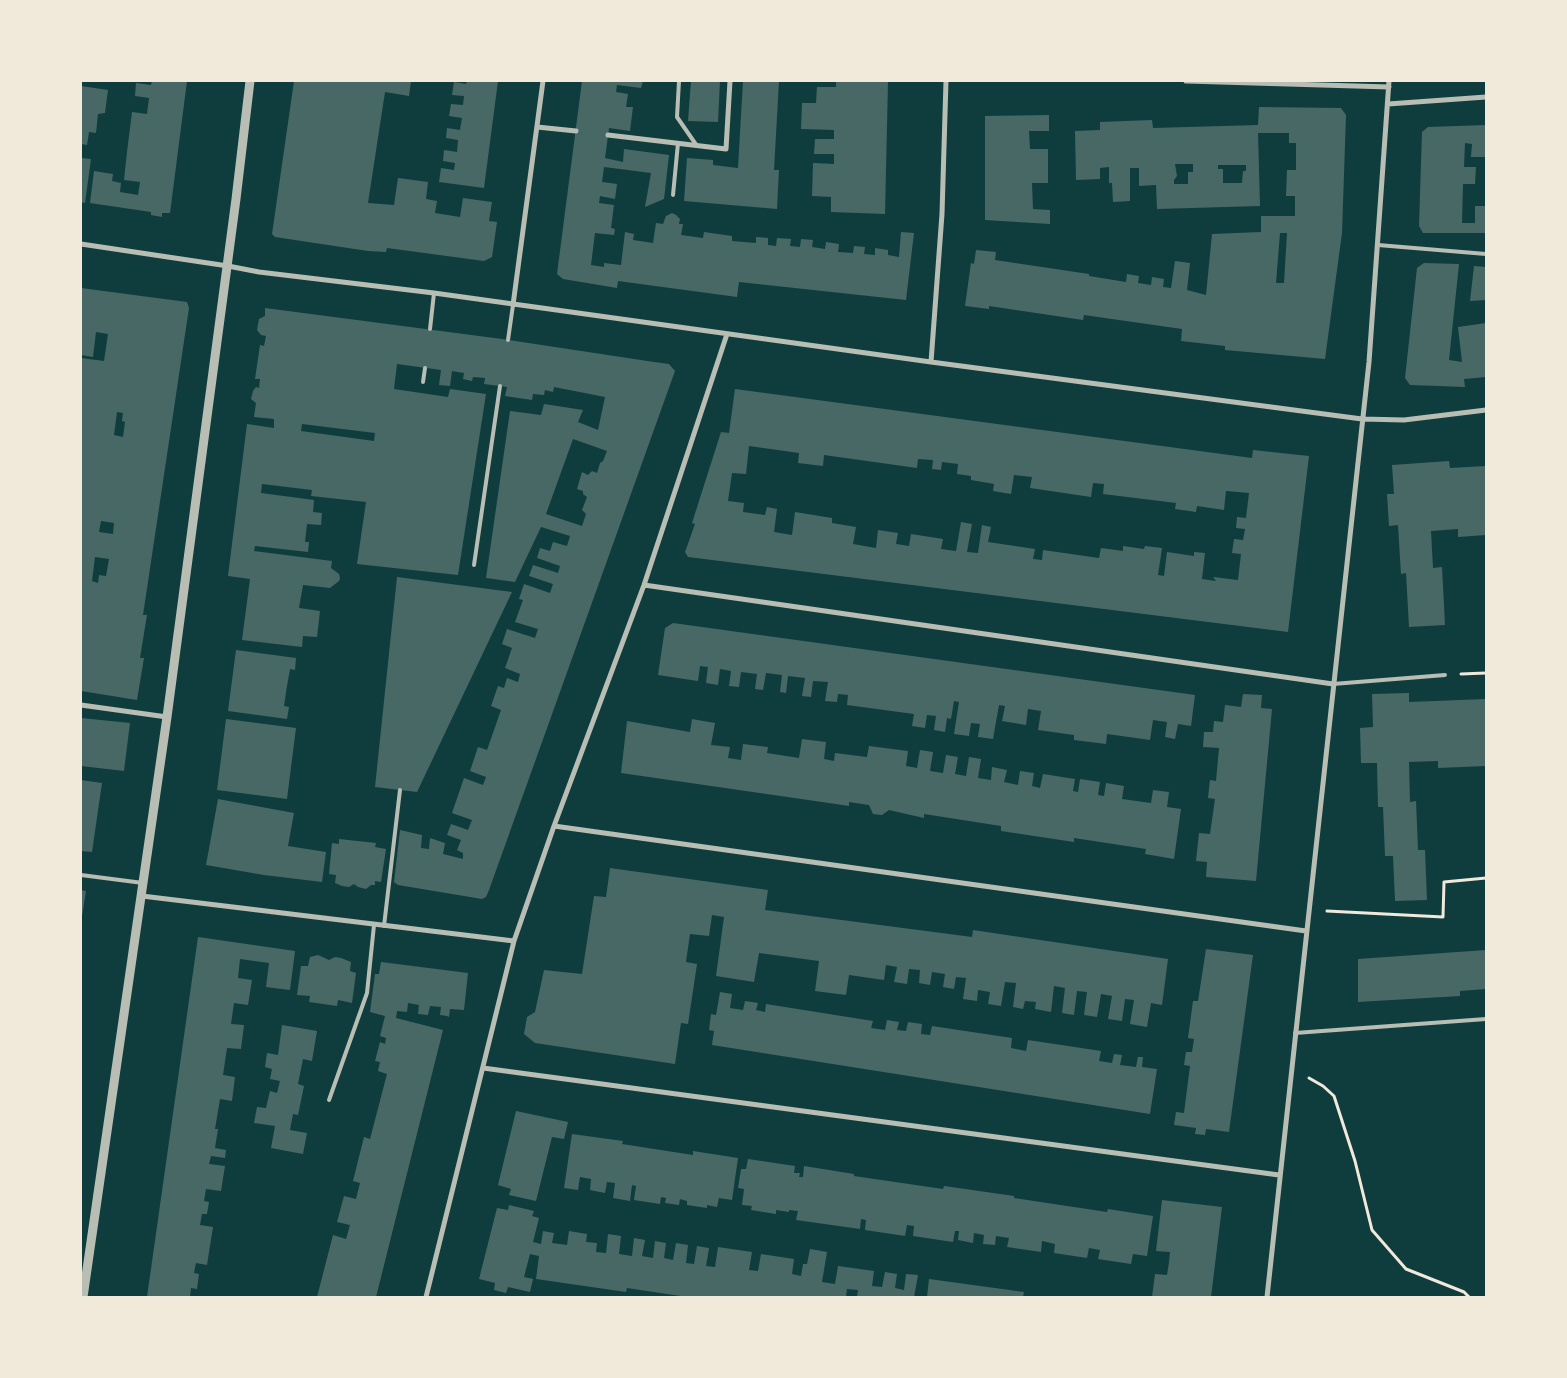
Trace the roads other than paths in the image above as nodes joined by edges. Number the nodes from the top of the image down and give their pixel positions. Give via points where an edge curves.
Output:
1 (250, 81) edge
2 (543, 81) edge
3 (679, 81) edge
4 (730, 81) edge
5 (946, 81) edge
6 (1186, 81) edge
7 (1389, 84) edge
8 (1486, 97) edge
9 (1388, 104) junction
10 (537, 127) junction
11 (576, 131) dead end
12 (608, 135) dead end
13 (678, 144) junction
14 (696, 146) junction
15 (673, 195) dead end
16 (81, 244) edge
17 (1378, 245) junction
18 (1486, 254) edge
19 (228, 266) junction
20 (434, 293) junction
21 (513, 305) junction
22 (430, 329) dead end
23 (727, 334) junction
24 (508, 340) dead end
25 (931, 362) junction
26 (425, 368) dead end
27 (423, 382) dead end
28 (500, 386) dead end
29 (1486, 410) edge
30 (1362, 419) junction
31 (474, 565) dead end
32 (644, 584) junction
33 (1445, 675) road end
34 (1333, 684) junction
35 (81, 705) edge
36 (167, 717) junction
37 (400, 790) dead end
38 (554, 826) junction
39 (81, 875) edge
40 (143, 883) junction
41 (142, 896) junction
42 (374, 924) junction
43 (384, 926) junction
44 (1306, 931) junction
45 (514, 942) junction
46 (1486, 1019) edge
47 (1295, 1033) junction
48 (483, 1068) junction
49 (328, 1100) dead end
50 (1279, 1175) junction
51 (83, 1297) edge
52 (426, 1297) edge
53 (1267, 1297) edge

1 - 19 street
2 - 10 street
3 - 14 lane via 677,117
4 - 14 street via 726,149
5 - 25 street via 942,214
6 - 7 street
7 - 9 street
8 - 9 street
9 - 17 street
10 - 11 street
10 - 21 street
12 - 13 street
13 - 14 street
13 - 15 lane
16 - 19 street
17 - 18 lane
17 - 30 street
19 - 20 street
19 - 36 street
20 - 21 street
20 - 22 lane
21 - 23 street
21 - 24 lane
23 - 25 street
23 - 32 street
25 - 30 street
26 - 27 lane
28 - 31 lane
29 - 30 street via 1404,420
30 - 34 street
32 - 34 street
32 - 38 street
33 - 34 lane
34 - 44 street
35 - 36 street
36 - 40 street
37 - 43 lane
38 - 44 street
38 - 45 street
39 - 40 lane
40 - 41 street
41 - 42 street
41 - 51 street
42 - 43 street
42 - 49 lane via 367,993
43 - 45 street
44 - 47 street
45 - 48 street
46 - 47 lane
47 - 50 street
48 - 50 street
48 - 52 street
50 - 53 street

